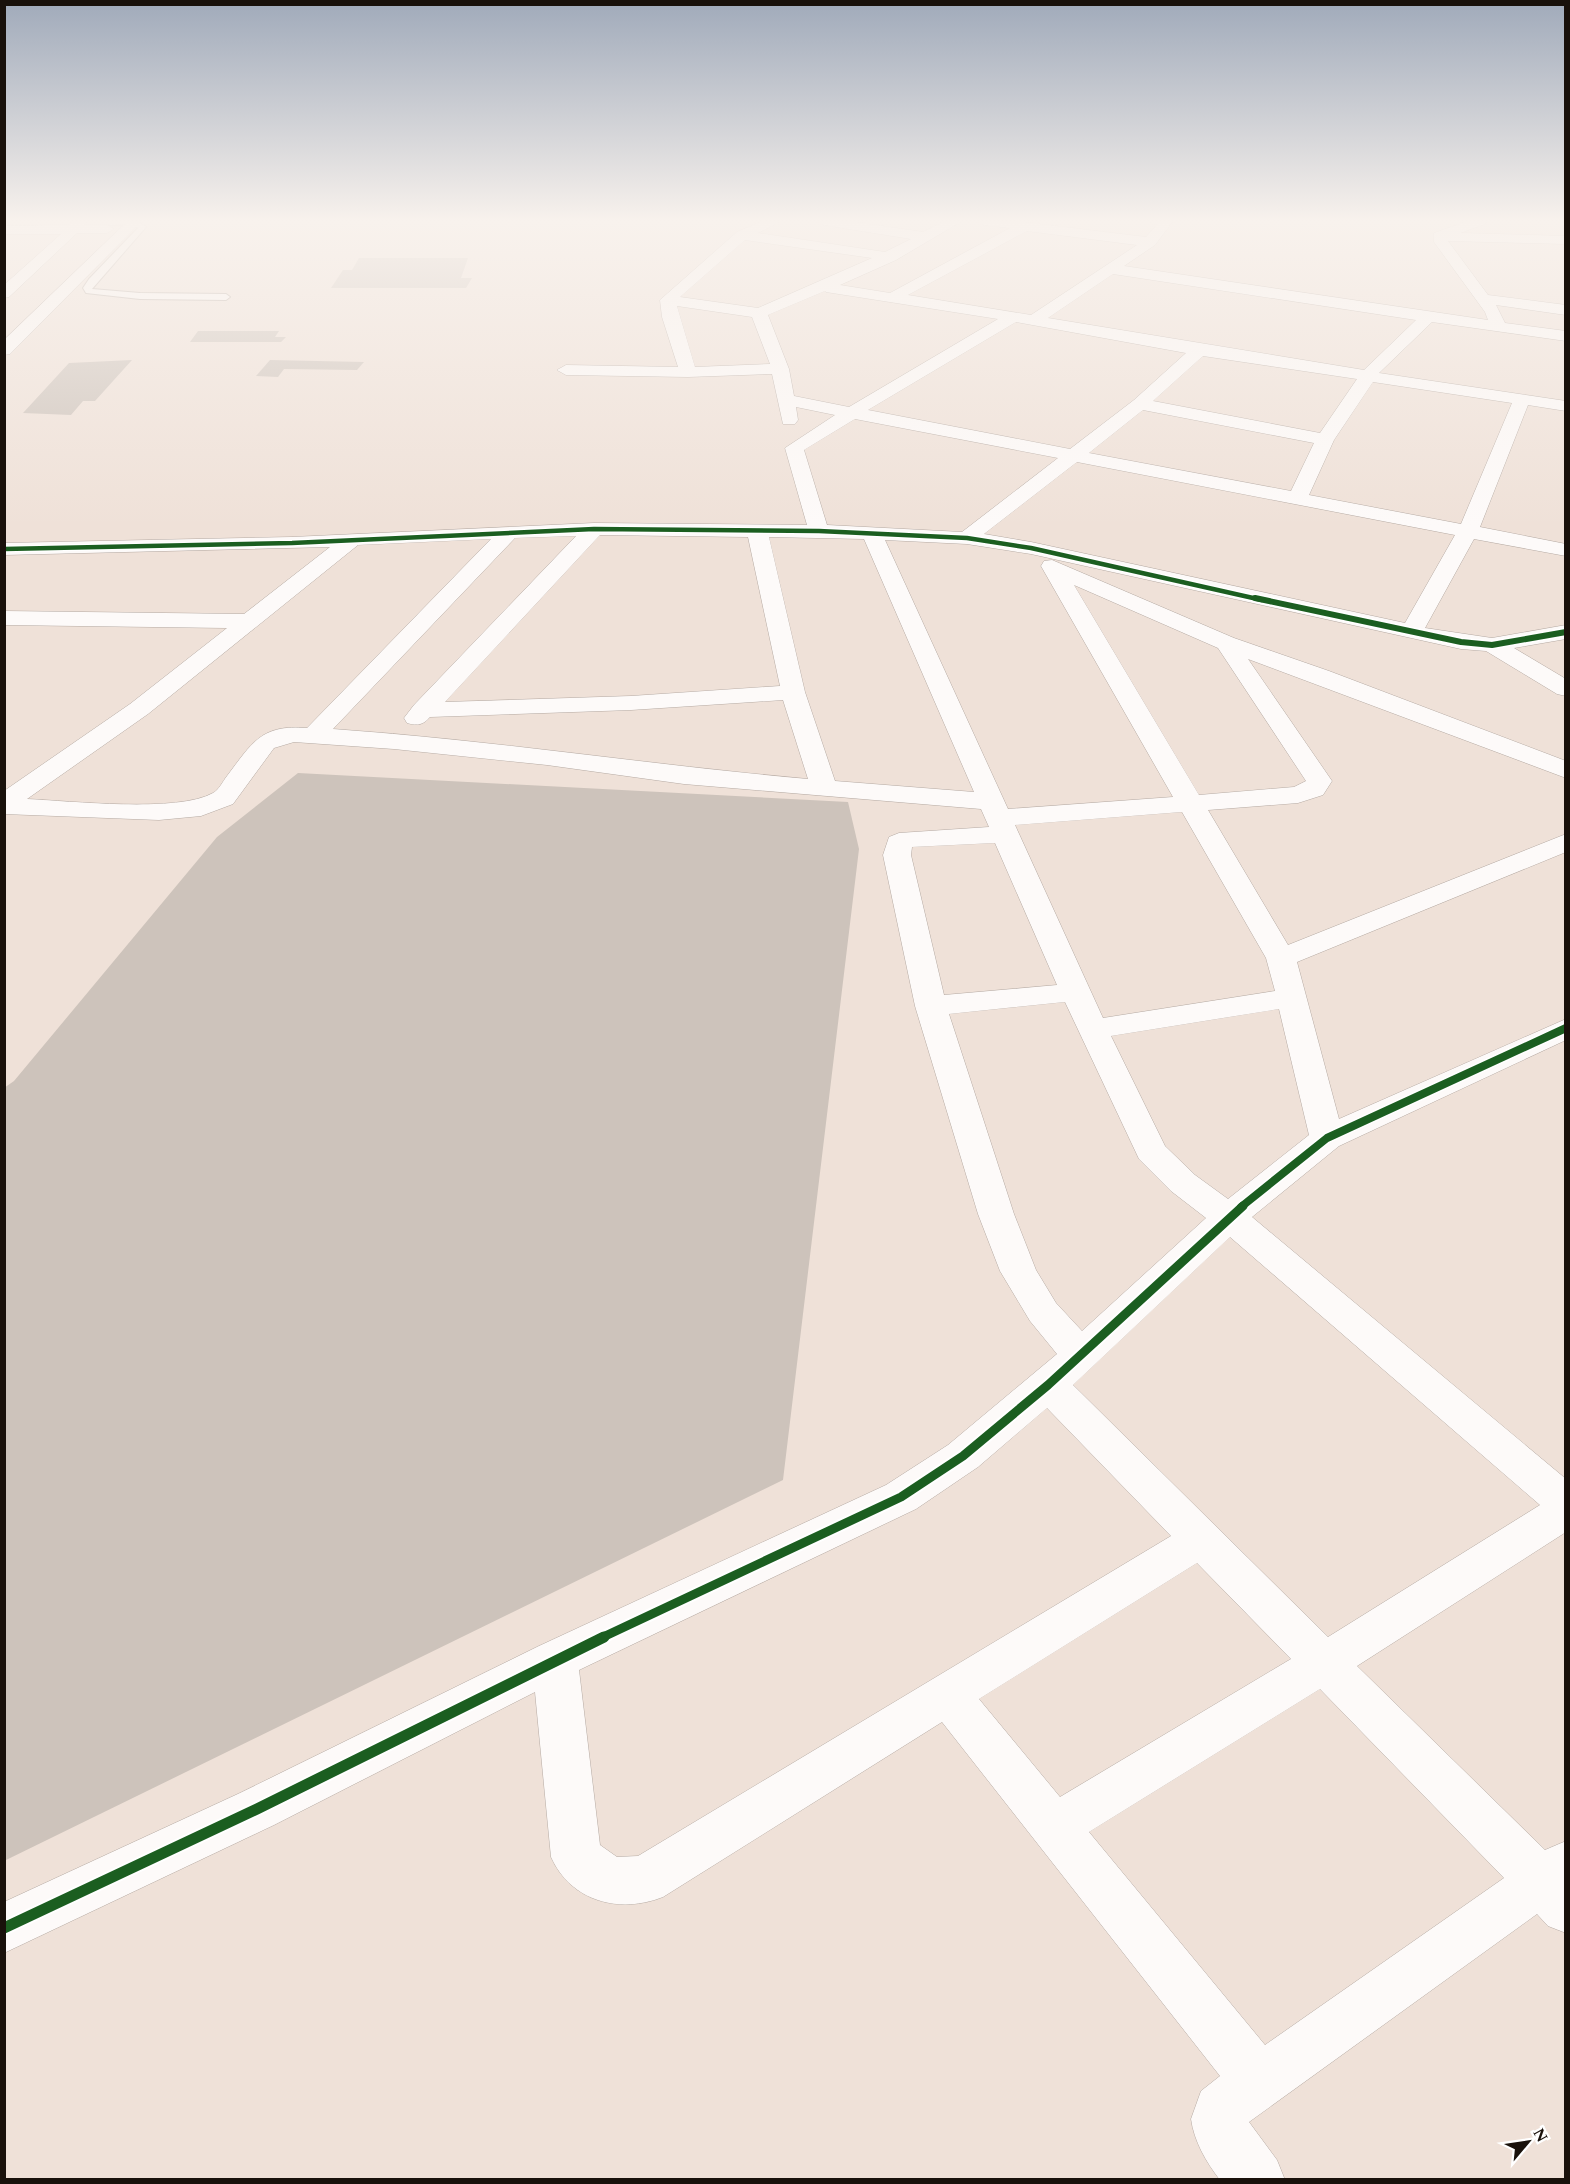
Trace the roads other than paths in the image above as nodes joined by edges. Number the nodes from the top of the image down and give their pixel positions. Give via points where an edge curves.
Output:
1 (31, 323) edge
2 (672, 323) edge
3 (763, 323) edge
4 (1003, 323) edge
5 (1046, 323) edge
6 (1422, 323) edge
7 (1469, 323) edge
8 (1497, 323) edge
9 (1498, 327) junction
10 (1563, 339) edge
11 (4, 350) edge
12 (1199, 350) junction
13 (780, 369) junction
14 (566, 370) dead end
15 (688, 372) junction
16 (1368, 376) junction
17 (1522, 399) junction
18 (786, 400) junction
19 (1140, 404) junction
20 (1566, 406) edge
21 (854, 413) junction
22 (1325, 440) junction
23 (794, 448) junction
24 (1076, 453) junction
25 (1298, 498) junction
26 (594, 529) junction
27 (757, 531) junction
28 (819, 531) junction
29 (1468, 531) junction
30 (509, 532) junction
31 (872, 534) junction
32 (967, 538) junction
33 (353, 539) junction
34 (1031, 548) junction
35 (4, 549) edge
36 (1566, 549) edge
37 (1055, 569) junction
38 (4, 618) edge
39 (250, 621) junction
40 (1412, 631) junction
41 (1566, 632) edge
42 (1226, 643) junction
43 (1492, 645) junction
44 (1566, 689) edge
45 (792, 693) junction
46 (423, 710) junction
47 (315, 734) junction
48 (394, 741) junction
49 (1566, 770) edge
50 (824, 788) junction
51 (1192, 804) junction
52 (4, 805) edge
53 (998, 818) junction
54 (1566, 842) edge
55 (1281, 958) junction
56 (1076, 992) junction
57 (1292, 998) junction
58 (931, 1006) junction
59 (1566, 1028) edge
60 (1092, 1029) junction
61 (1327, 1138) junction
62 (1229, 1217) junction
63 (1080, 1355) junction
64 (1048, 1385) junction
65 (1566, 1503) edge
66 (1566, 1510) edge
67 (1201, 1539) junction
68 (555, 1660) junction
69 (1324, 1663) junction
70 (948, 1695) junction
71 (1054, 1827) junction
72 (1557, 1885) edge
73 (4, 1928) edge
74 (1260, 2082) junction
75 (1257, 2180) edge

1 - 11 street
2 - 15 street
3 - 13 street
4 - 21 street
5 - 12 street
6 - 16 street
7 - 9 street
8 - 9 street
9 - 10 street
12 - 16 street
12 - 19 street
13 - 15 street
13 - 18 street
14 - 15 street
16 - 17 street
16 - 22 street
17 - 20 street
17 - 29 street
18 - 21 street
18 - 23 street
19 - 22 street
19 - 24 street
21 - 23 street
21 - 24 street
22 - 25 street
23 - 28 street
24 - 25 street
24 - 32 street
25 - 29 street
26 - 27 street
26 - 30 street
26 - 46 street
27 - 28 street
27 - 45 street
28 - 31 street
29 - 36 street
29 - 40 street
30 - 33 street
30 - 47 street
31 - 32 street
31 - 53 street
32 - 34 street
33 - 35 street
33 - 39 street
34 - 37 street
34 - 40 street
37 - 42 street
37 - 51 street
38 - 39 street
39 - 52 street via 140,709
40 - 43 street
41 - 43 street
42 - 49 street
42 - 51 street via 1319,782 1314,789 1298,795
43 - 44 street
45 - 46 street
45 - 50 street
46 - 48 street
47 - 48 street
47 - 52 street via 292,734 265,743 224,798 192,810
48 - 50 street via 684,776
50 - 53 street
51 - 53 street
51 - 55 street
53 - 56 street
53 - 58 street via 899,843 897,855
54 - 55 street
55 - 57 street
56 - 58 street
56 - 60 street
57 - 60 street
57 - 61 street
58 - 63 street via 996,1214 1018,1271 1043,1312
59 - 61 street
60 - 62 street via 1151,1151 1183,1183
61 - 62 street
62 - 63 street
62 - 65 street
63 - 64 street
64 - 67 street
64 - 68 street via 963,1456 901,1497
66 - 69 street
67 - 69 street
67 - 70 street
68 - 70 street via 576,1857 609,1881 645,1880
68 - 73 street via 257,1809
69 - 71 street
69 - 72 street
70 - 71 street
71 - 74 street
72 - 74 street
74 - 75 street via 1225,2107 1218,2123 1223,2136

